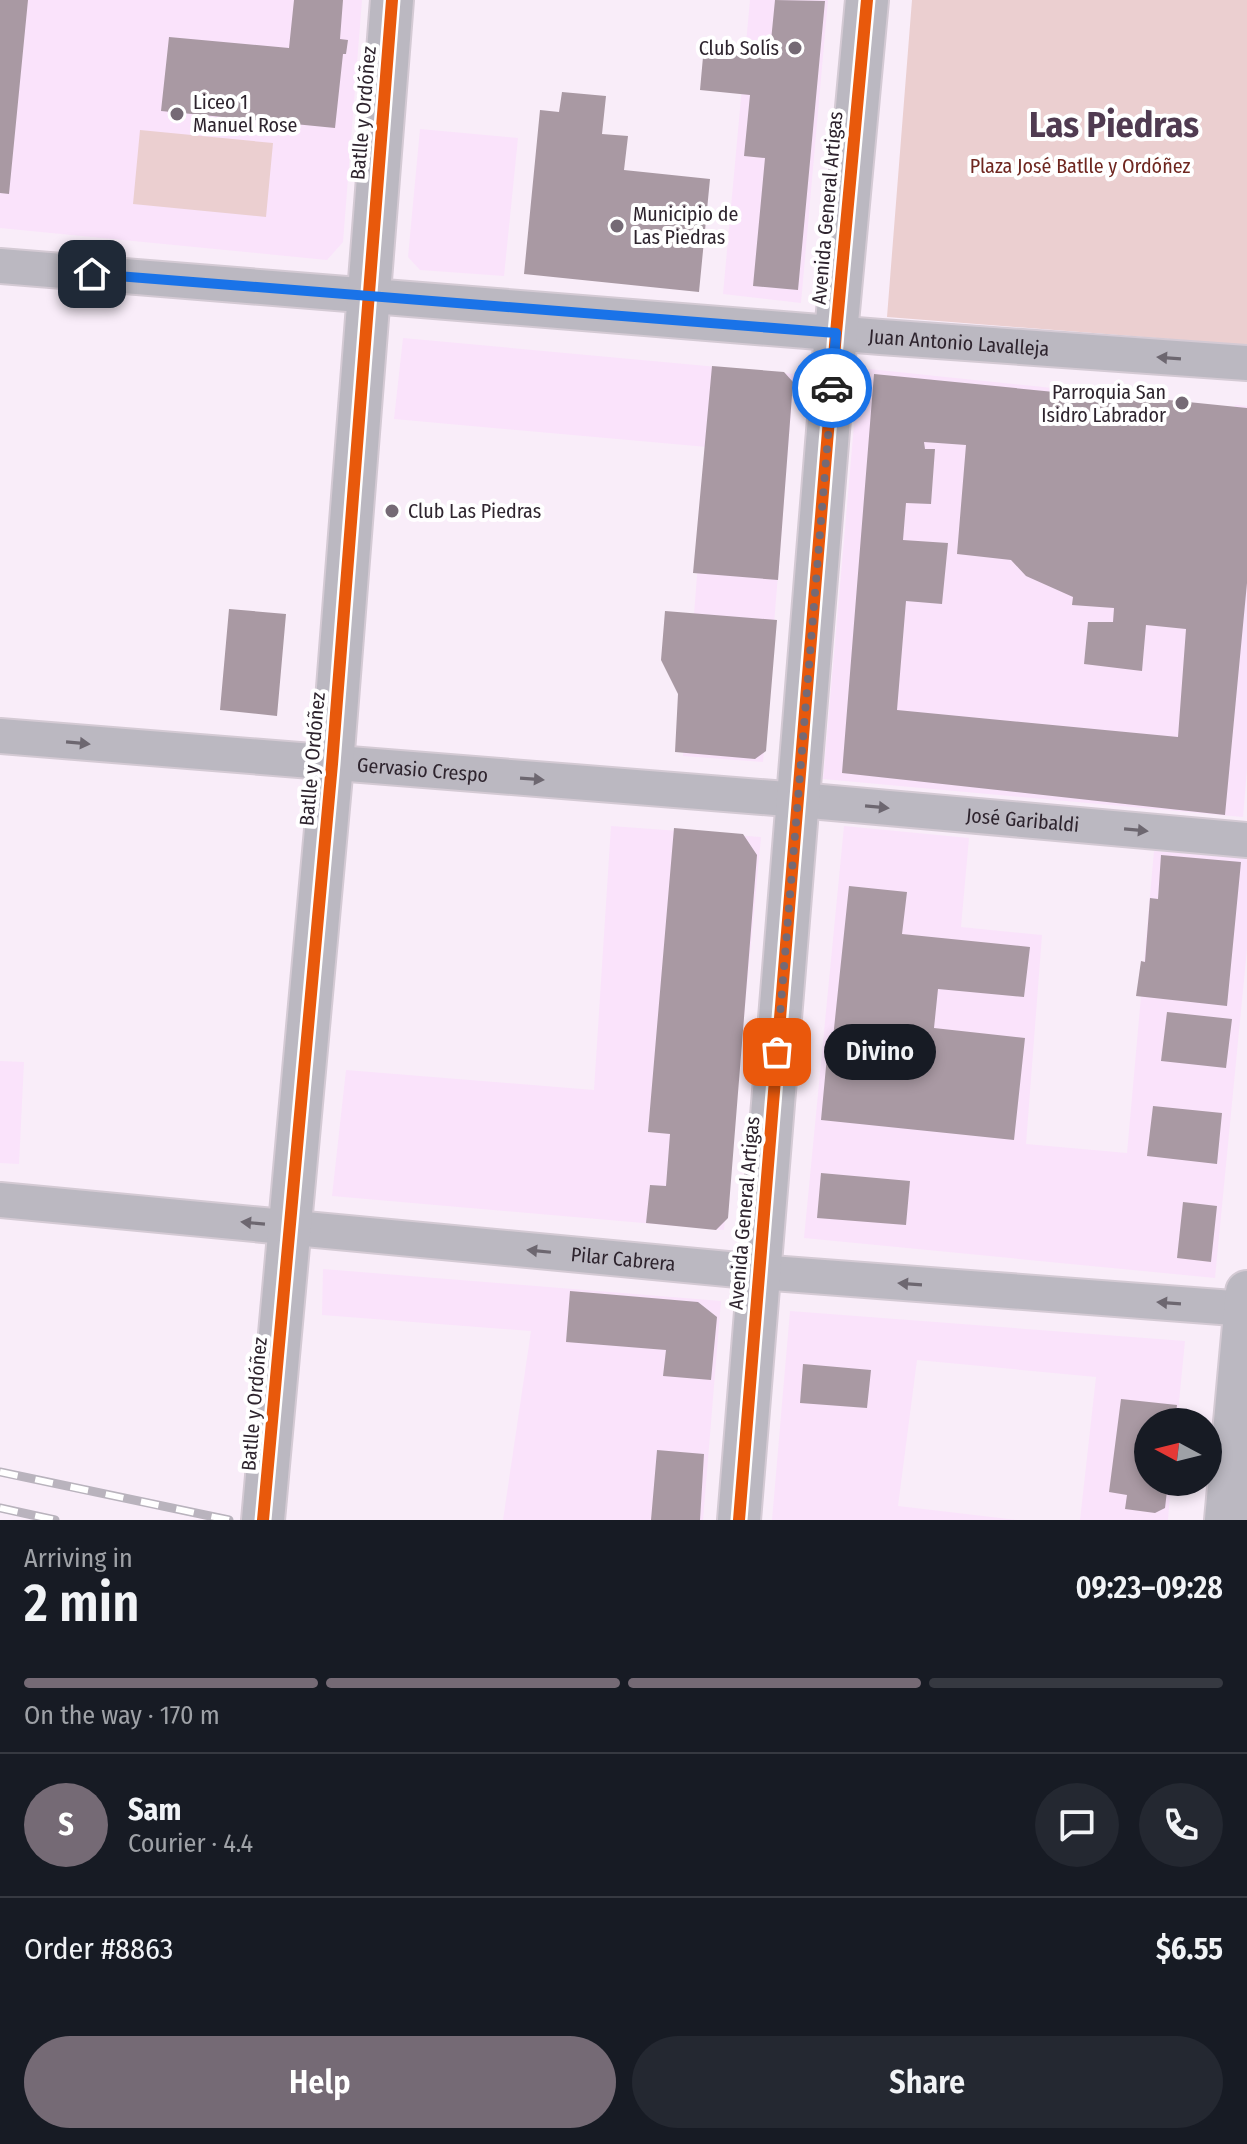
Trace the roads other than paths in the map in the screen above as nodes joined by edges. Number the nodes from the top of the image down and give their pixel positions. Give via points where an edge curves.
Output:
1 (392, 0) edge
2 (867, 0) edge
3 (0, 266) edge
4 (368, 295) junction
5 (836, 333) junction
6 (1247, 363) edge
7 (0, 736) edge
8 (332, 764) junction
9 (799, 800) junction
10 (1247, 840) edge
11 (0, 1200) edge
12 (291, 1226) junction
13 (759, 1272) junction
14 (1247, 1304) edge
15 (264, 1510) edge
16 (739, 1520) edge
17 (1226, 1520) edge

1 - 4 street, Batlle y Ordóñez
2 - 5 street, Avenida General Artigas
3 - 4 street, Juan Antonio Lavalleja
4 - 5 street, Juan Antonio Lavalleja
4 - 8 street, Batlle y Ordóñez
6 -> 5 street, Juan Antonio Lavalleja
5 - 9 street, Avenida General Artigas
7 -> 8 street, Gervasio Crespo
8 -> 9 street, Gervasio Crespo
8 - 12 street, Batlle y Ordóñez
9 -> 10 street, José Garibaldi
9 - 13 street, Avenida General Artigas
12 -> 11 street, Pilar Cabrera
13 -> 12 street, Pilar Cabrera
12 - 15 street, Batlle y Ordóñez
14 -> 13 street, Pilar Cabrera
13 - 16 street, Avenida General Artigas
14 - 17 street

